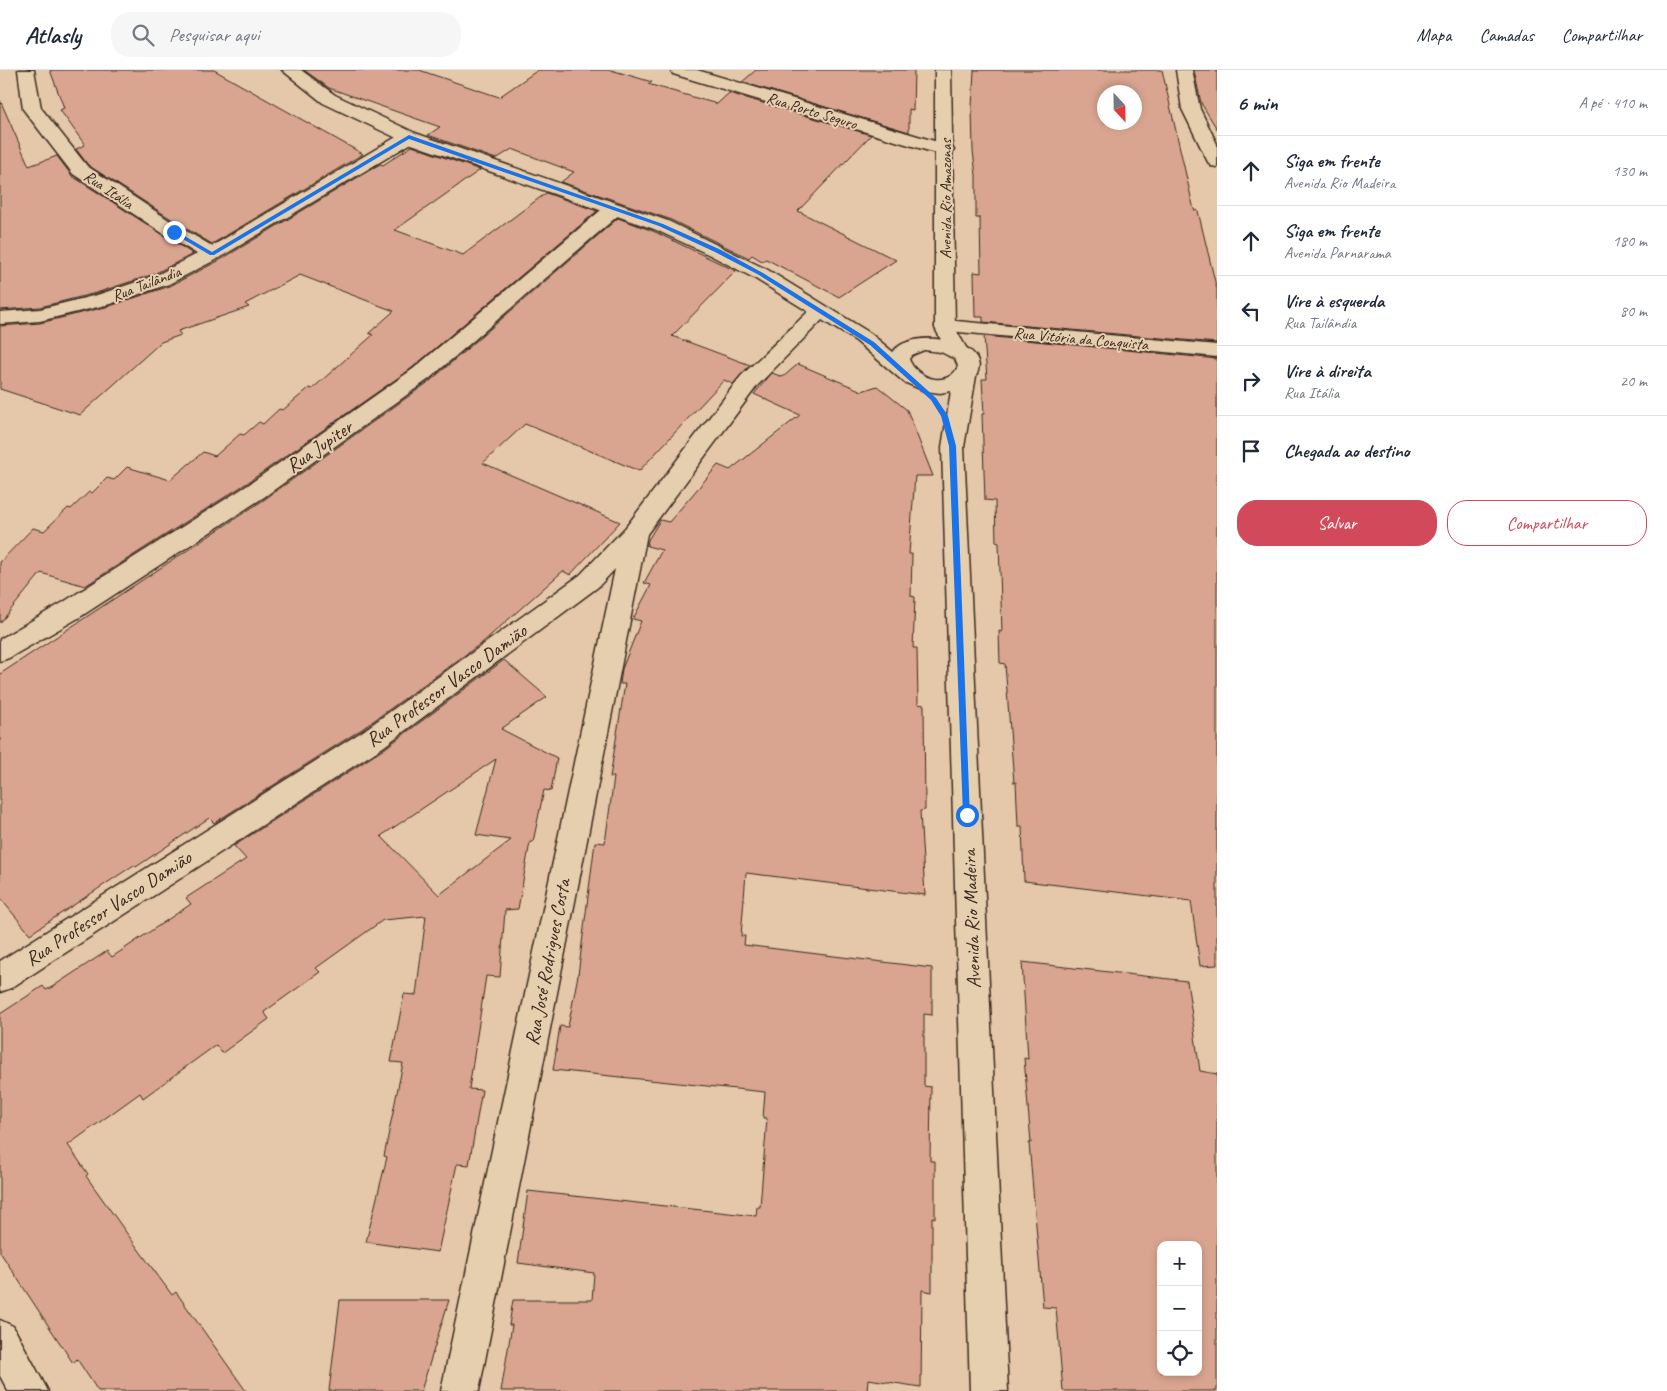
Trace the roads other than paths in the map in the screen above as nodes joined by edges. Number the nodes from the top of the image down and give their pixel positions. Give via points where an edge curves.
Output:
1 (26, 70) edge
2 (290, 70) edge
3 (679, 70) edge
4 (943, 70) edge
5 (1184, 70) edge
6 (409, 137) junction
7 (945, 150) junction
8 (1217, 162) edge
9 (614, 209) junction
10 (212, 254) junction
11 (829, 316) junction
12 (0, 318) edge
13 (945, 327) junction
14 (917, 345) junction
15 (957, 350) junction
16 (1217, 350) edge
17 (908, 375) junction
18 (965, 376) junction
19 (953, 446) junction
20 (635, 533) junction
21 (0, 651) edge
22 (0, 978) edge
23 (0, 1339) edge
24 (29, 1391) edge
25 (460, 1391) edge
26 (990, 1391) edge

1 - 10 street, Rua Itália via 32,109 80,170
2 - 6 street via 329,99
3 - 7 street, Rua Porto Seguro
4 - 7 street, Avenida Rio Amazonas
5 - 8 street via 1191,108
6 - 9 street
6 - 10 street, Rua Tailândia
7 - 13 street, Avenida Rio Amazonas
9 - 11 street via 661,225 717,251
9 - 21 street, Rua Jupiter via 421,374 256,491 71,610
10 - 12 street, Rua Tailândia via 162,280 103,300 40,315
11 - 14 street via 892,342
11 - 17 street, Avenida Rio Madeira via 872,344
11 - 20 street, Rua Professor Vasco Damião via 750,381
13 - 14 street via 936,337
13 - 15 street, Avenida Rio Amazonas
13 - 16 street, Rua Vitória da Conquista
14 - 15 street via 940,344
14 - 17 street via 900,355 898,362
15 - 18 street via 968,363
17 - 18 street via 938,386
17 - 19 street, Avenida Rio Madeira via 940,408
18 - 19 street, Avenida Rio Madeira
19 - 26 street, Avenida Rio Madeira
20 - 22 street, Rua Professor Vasco Damião via 590,581 373,739
20 - 25 street, Rua José Rodrigues Costa
23 - 24 street

